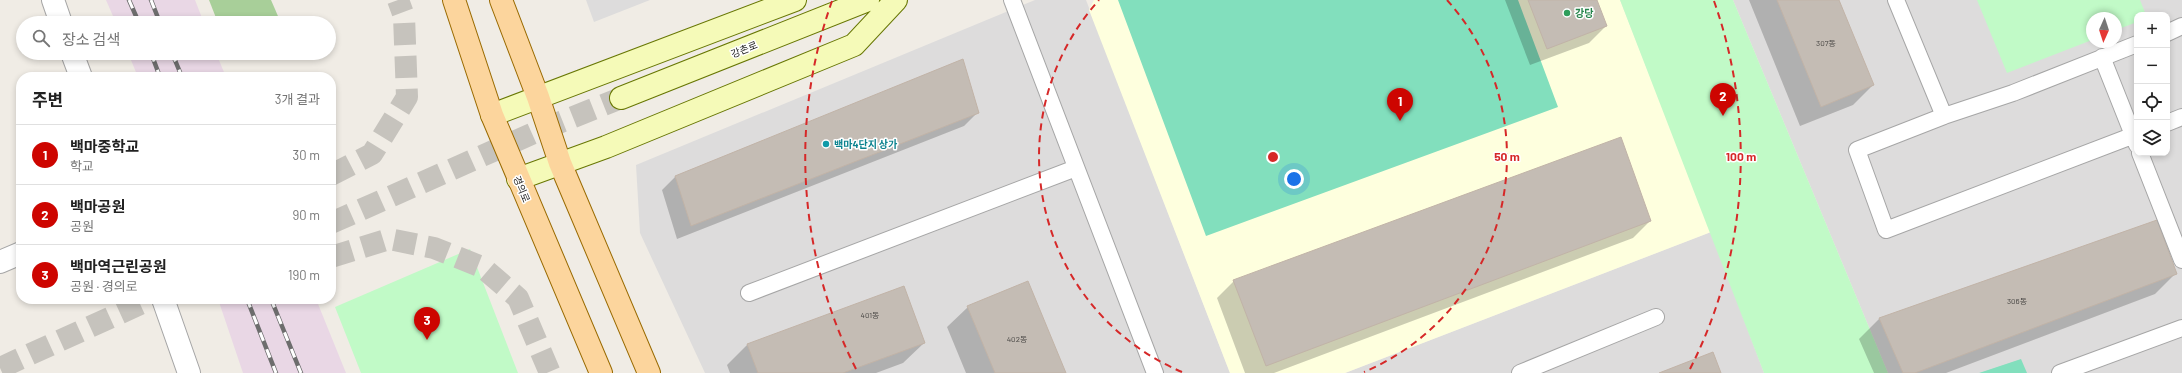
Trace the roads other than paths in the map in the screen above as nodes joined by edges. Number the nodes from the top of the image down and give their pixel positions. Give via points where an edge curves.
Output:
1 (52, 0) edge
2 (454, 0) edge
3 (502, 0) edge
4 (795, 0) edge
5 (868, 0) edge
6 (896, 0) edge
7 (1012, 0) edge
8 (1896, 0) edge
9 (58, 16) edge
10 (2182, 26) edge
11 (2170, 32) edge
12 (2134, 45) edge
13 (2102, 57) junction
14 (75, 60) edge
15 (79, 72) edge
16 (538, 97) junction
17 (621, 98) tunnel mouth
18 (492, 115) junction
19 (1944, 116) junction
20 (2182, 117) edge
21 (2170, 122) edge
22 (2134, 133) edge
23 (2134, 139) edge
24 (2141, 156) edge
25 (560, 163) junction
26 (1076, 168) junction
27 (518, 179) junction
28 (16, 255) edge
29 (2182, 260) edge
30 (0, 262) edge
31 (749, 293) dead end
32 (165, 304) edge
33 (1656, 317) dead end
34 (2182, 328) edge
35 (189, 373) edge
36 (601, 373) edge
37 (649, 373) edge
38 (1156, 373) edge
39 (1520, 373) edge
40 (2060, 373) edge

1 - 9 street
2 - 18 main road, 경의로
3 - 16 main road
4 - 16 main road
5 - 17 main road, 강촌로
6 - 25 main road via 854,45
7 - 26 lane
8 - 19 lane
10 - 11 lane
12 - 13 lane
13 - 19 lane via 2013,93
13 - 22 lane
14 - 15 street
16 - 18 main road
16 - 25 main road
18 - 27 main road, 경의로
19 - 23 lane via 1857,150 1886,230
20 - 21 lane
24 - 29 lane
25 - 27 main road
25 - 37 main road
26 - 31 lane
26 - 38 lane
27 - 36 main road, 경의로
28 - 30 street
32 - 35 street
33 - 39 lane
34 - 40 lane

